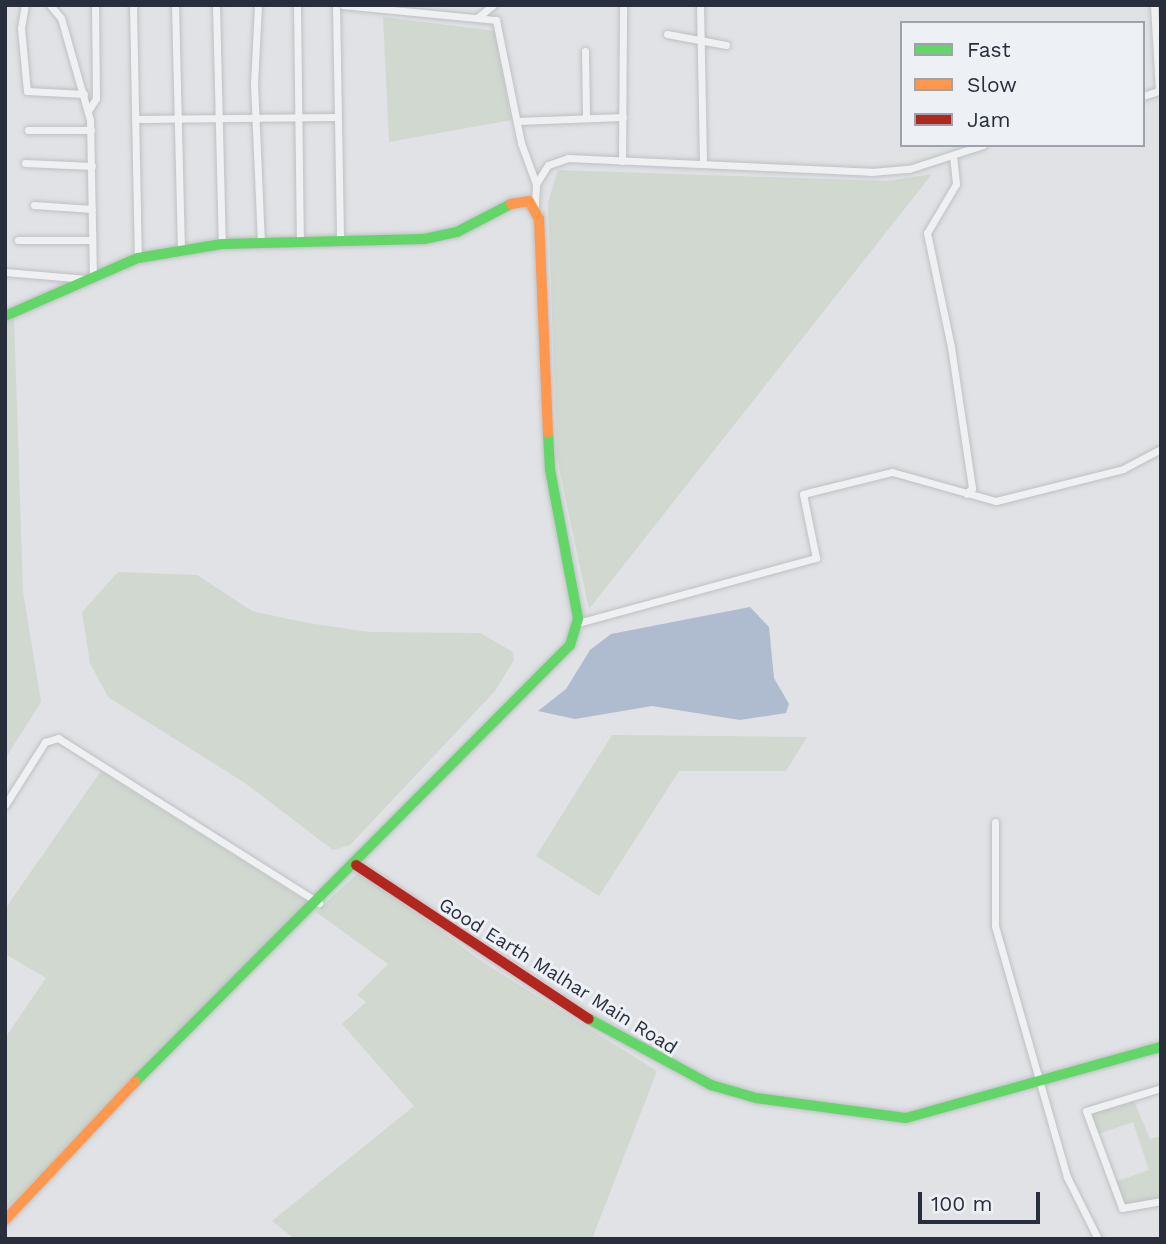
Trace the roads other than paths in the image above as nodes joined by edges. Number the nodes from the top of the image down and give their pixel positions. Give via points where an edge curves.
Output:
1 (25, 5) edge
2 (50, 5) edge
3 (95, 5) edge
4 (133, 5) edge
5 (175, 5) edge
6 (216, 5) edge
7 (258, 5) edge
8 (297, 5) edge
9 (337, 5) edge
10 (343, 5) edge
11 (494, 5) edge
12 (623, 5) edge
13 (700, 5) edge
14 (1154, 5) edge
15 (350, 6) edge
16 (401, 8) edge
17 (477, 19) junction
18 (667, 34) dead end
19 (701, 41) junction
20 (726, 45) dead end
21 (585, 51) dead end
22 (1160, 90) edge
23 (84, 94) junction
24 (88, 111) junction
25 (586, 116) junction
26 (337, 117) junction
27 (624, 117) junction
28 (135, 118) junction
29 (177, 118) junction
30 (218, 118) junction
31 (255, 118) junction
32 (296, 118) junction
33 (517, 121) junction
34 (91, 130) junction
35 (27, 131) dead end
36 (977, 147) edge
37 (953, 155) junction
38 (622, 161) junction
39 (25, 163) dead end
40 (703, 164) junction
41 (92, 166) junction
42 (536, 184) junction
43 (34, 205) dead end
44 (535, 205) junction
45 (92, 209) junction
46 (18, 240) dead end
47 (92, 240) junction
48 (340, 242) junction
49 (261, 243) junction
50 (300, 243) junction
51 (222, 244) junction
52 (181, 250) junction
53 (138, 258) junction
54 (5, 272) edge
55 (90, 278) junction
56 (5, 316) edge
57 (1161, 449) edge
58 (966, 494) junction
59 (578, 623) junction
60 (5, 805) edge
61 (995, 822) dead end
62 (356, 865) junction
63 (319, 904) junction
64 (1161, 1047) edge
65 (1037, 1082) junction
66 (1161, 1088) edge
67 (1161, 1201) edge
68 (5, 1220) edge
69 (1098, 1239) edge

1 - 23 street via 21,28 27,91
2 - 23 street via 61,18
3 - 24 street via 96,98
4 - 28 street
5 - 29 street
6 - 30 street
7 - 31 street
8 - 32 street
9 - 26 street
10 - 15 street
11 - 17 street
12 - 27 street
13 - 19 street
14 - 22 street
15 - 16 street
16 - 17 street
17 - 33 street via 495,20
18 - 19 street
19 - 20 street
19 - 40 street
21 - 25 street
23 - 24 street
24 - 34 street
25 - 27 street
25 - 33 street
26 - 32 street
26 - 48 street
27 - 38 street
28 - 29 street
28 - 53 street
29 - 30 street
29 - 52 street
30 - 31 street
30 - 51 street
31 - 32 street
31 - 49 street
32 - 50 street
33 - 42 street
34 - 35 street
34 - 41 street
36 - 37 street
37 - 40 street via 909,169 871,172
37 - 58 street via 956,184 927,233 961,411 972,488
38 - 40 street
38 - 42 street via 568,159 548,165
39 - 41 street
41 - 45 street
42 - 44 street
43 - 45 street
44 - 48 street via 516,202 435,237
44 - 59 street via 550,470
45 - 47 street
46 - 47 street
47 - 55 street
48 - 50 street
49 - 50 street
49 - 51 street
51 - 52 street
52 - 53 street
53 - 55 street
54 - 55 street
55 - 56 street
57 - 58 street via 1123,469 1042,492 996,501
58 - 59 street via 892,472 803,494 818,554
59 - 62 street via 556,663
60 - 63 street via 45,742 58,738
61 - 65 street via 995,926
62 - 63 street
62 - 65 street, Good Earth Malhar Main Road via 513,972 637,1049 711,1085 816,1109 906,1118
63 - 68 street via 106,1111
64 - 65 street, Good Earth Malhar Main Road
65 - 69 street via 1067,1177
66 - 67 street via 1086,1111 1122,1208

